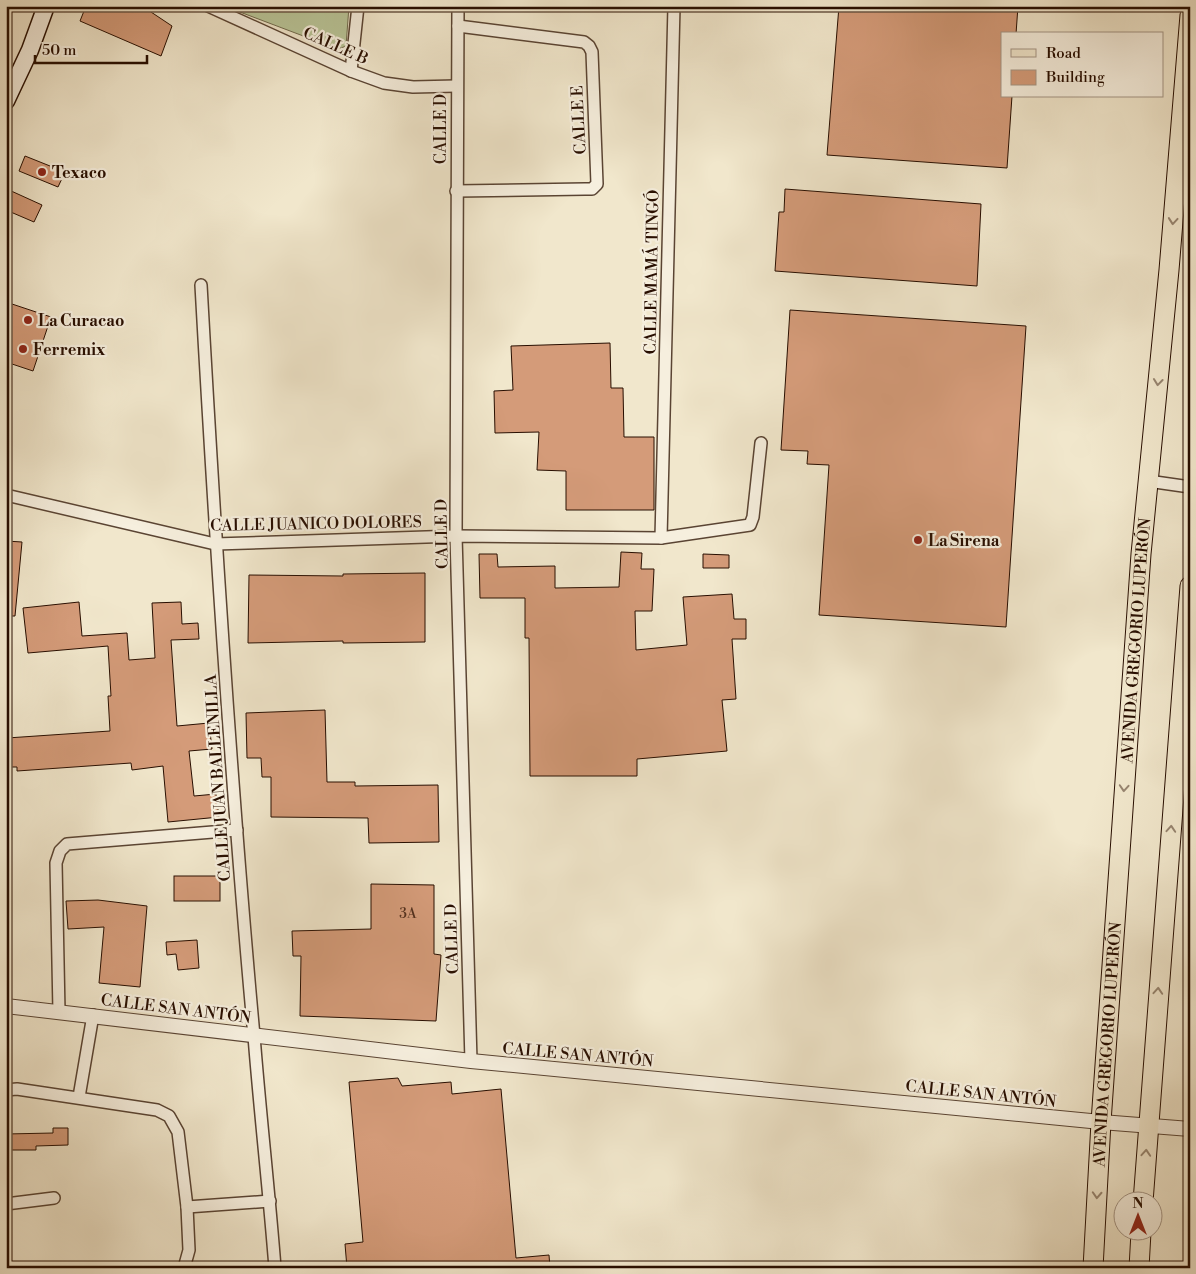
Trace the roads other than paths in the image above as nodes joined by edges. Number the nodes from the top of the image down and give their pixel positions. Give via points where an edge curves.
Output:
1 (46, 6) edge
2 (208, 6) edge
3 (358, 6) edge
4 (458, 6) edge
5 (674, 6) edge
6 (1190, 15) edge
7 (458, 26) junction
8 (351, 71) junction
9 (456, 86) junction
10 (6, 102) edge
11 (456, 191) junction
12 (201, 285) dead end
13 (761, 443) dead end
14 (1148, 481) junction
15 (1190, 487) edge
16 (6, 496) edge
17 (456, 536) junction
18 (661, 538) junction
19 (216, 544) junction
20 (1190, 586) edge
21 (237, 830) junction
22 (6, 1006) edge
23 (59, 1012) junction
24 (93, 1015) junction
25 (254, 1036) junction
26 (471, 1061) junction
27 (6, 1090) edge
28 (79, 1097) junction
29 (1101, 1122) junction
30 (1148, 1125) junction
31 (1190, 1129) edge
32 (1144, 1192) edge
33 (54, 1198) dead end
34 (270, 1201) junction
35 (6, 1204) edge
36 (187, 1207) junction
37 (1140, 1242) edge
38 (184, 1268) edge
39 (275, 1268) edge
40 (1093, 1268) edge
41 (1139, 1268) edge

1 - 10 main road
2 - 8 street, CALLE B
3 - 8 street
4 - 7 street, CALLE D
5 - 18 street, CALLE MAMÁ TINGÓ
6 -> 14 main road, AVENIDA GREGORIO LUPERÓN
7 - 9 street, CALLE D
7 - 11 street, CALLE E via 584,42 589,46 592,52 598,184 592,189
8 - 9 street, CALLE B via 398,86
9 - 11 street, CALLE D
11 - 17 street, CALLE D
12 - 19 street, CALLE JUAN BALLENILLA
13 - 18 street, CALLE JUANICO DOLORES via 750,525
14 - 15 street
14 -> 29 main road, AVENIDA GREGORIO LUPERÓN
16 - 19 street, CALLE JUANICO DOLORES
17 - 18 street, CALLE JUANICO DOLORES
17 - 19 street, CALLE JUANICO DOLORES
17 - 26 street, CALLE D
19 - 21 street, CALLE JUAN BALLENILLA
30 -> 20 main road
21 - 23 street via 67,844 60,851 56,863
21 - 25 street, CALLE JUAN BALLENILLA
22 - 23 street, CALLE SAN ANTÓN
23 - 24 street, CALLE SAN ANTÓN
24 - 25 street, CALLE SAN ANTÓN
24 - 28 street
25 - 26 street, CALLE SAN ANTÓN
25 - 34 street, CALLE JUAN BALLENILLA
26 - 29 street, CALLE SAN ANTÓN
27 - 28 street
28 - 36 street via 158,1110 169,1116 178,1132
29 - 30 street, CALLE SAN ANTÓN
29 -> 40 main road, AVENIDA GREGORIO LUPERÓN
30 - 31 street, CALLE SAN ANTÓN
32 -> 30 main road
33 - 35 street
34 - 36 street
34 - 39 street, CALLE JUAN BALLENILLA
36 - 38 street via 189,1250
37 - 41 main road

